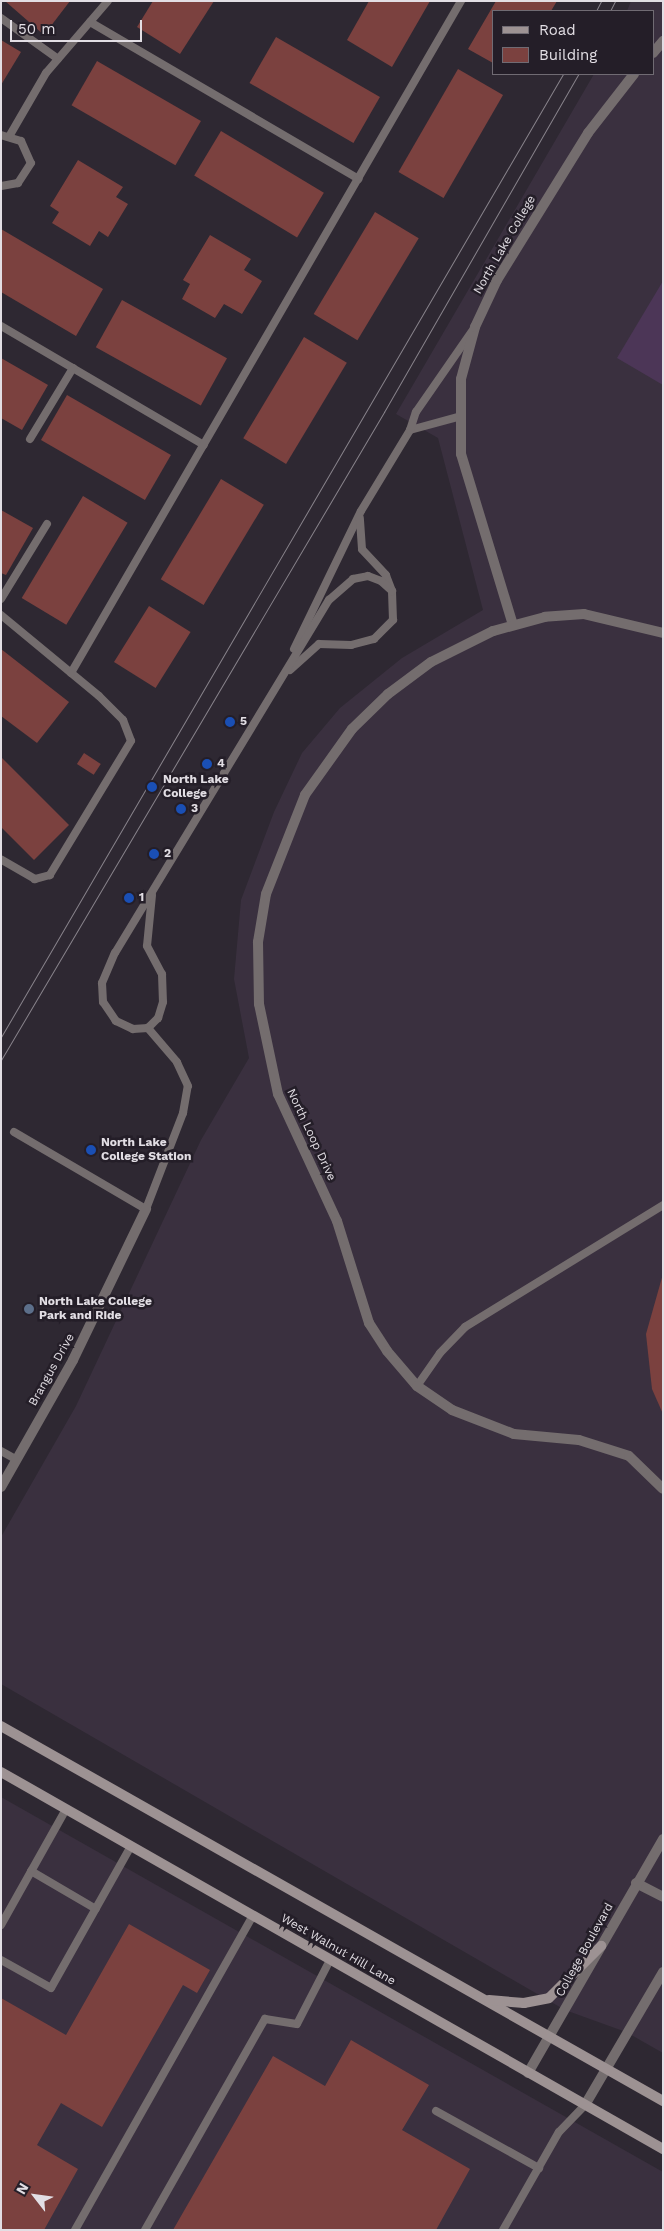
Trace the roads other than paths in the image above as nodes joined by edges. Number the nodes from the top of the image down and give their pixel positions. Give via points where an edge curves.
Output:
1 (108, 1) edge
2 (460, 1) edge
3 (1, 18) edge
4 (90, 22) junction
5 (663, 41) edge
6 (654, 52) edge
7 (58, 59) junction
8 (633, 75) edge
9 (1, 135) edge
10 (10, 135) junction
11 (359, 179) junction
12 (1, 186) edge
13 (1, 326) edge
14 (475, 327) junction
15 (73, 368) junction
16 (458, 417) junction
17 (410, 430) junction
18 (30, 439) dead end
19 (204, 445) junction
20 (361, 511) junction
21 (47, 524) dead end
22 (392, 591) junction
23 (1, 599) edge
24 (1, 615) edge
25 (513, 625) junction
26 (663, 633) edge
27 (71, 673) junction
28 (278, 683) junction
29 (1, 859) edge
30 (152, 895) junction
31 (148, 1028) junction
32 (14, 1132) dead end
33 (663, 1205) edge
34 (146, 1209) junction
35 (418, 1386) junction
36 (1, 1451) edge
37 (17, 1460) junction
38 (1, 1487) edge
39 (663, 1489) edge
40 (1, 1726) edge
41 (1, 1772) edge
42 (66, 1809) junction
43 (663, 1839) edge
44 (131, 1846) junction
45 (32, 1871) junction
46 (636, 1883) junction
47 (663, 1897) edge
48 (96, 1908) junction
49 (253, 1916) junction
50 (1, 1925) edge
51 (601, 1946) junction
52 (1, 1960) edge
53 (330, 1960) junction
54 (663, 1972) edge
55 (486, 2000) junction
56 (550, 2036) junction
57 (606, 2069) junction
58 (528, 2073) junction
59 (663, 2101) edge
60 (585, 2105) junction
61 (436, 2111) dead end
62 (663, 2149) edge
63 (538, 2168) junction
64 (75, 2230) edge
65 (145, 2230) edge
66 (503, 2230) edge

1 - 4 lane
2 - 11 lane
3 - 7 lane
4 - 7 lane
4 - 11 lane
5 - 6 street
7 - 10 lane
8 - 14 street, North Lake College via 588,133 536,214
9 - 10 lane
10 - 12 lane via 21,140 31,163 18,183
11 - 19 lane
13 - 15 lane
14 - 16 street, North Lake College via 462,379
14 - 17 lane via 439,373
15 - 18 lane
15 - 19 lane
16 - 17 lane
16 - 25 street, North Lake College via 474,508
17 - 20 lane
19 - 27 lane
20 - 22 lane via 362,549 386,576
20 - 28 lane
21 - 23 lane
22 - 28 lane via 394,613 384,631 351,645 319,644
22 - 28 lane via 382,581 368,576 353,579 341,588
24 - 27 lane
25 - 26 street, North Loop Drive via 584,614
25 - 35 street, North Loop Drive via 431,662 352,729 305,794 266,894 258,942 259,1004 278,1094 337,1221 369,1322
27 - 29 lane via 123,720 131,741 50,875 35,879
28 - 30 lane
30 - 31 lane via 147,946 164,988 158,1018
30 - 31 lane via 102,983 103,1002 116,1021 133,1029
31 - 34 lane via 177,1062 188,1086 178,1128
32 - 34 lane
33 - 35 lane via 466,1327 440,1353
34 - 37 street, Brangus Drive via 112,1284
35 - 39 street, North Loop Drive via 452,1410 514,1434 578,1440 629,1456
36 - 37 lane
37 - 38 street, Brangus Drive
40 - 55 main road
41 - 42 main road, West Walnut Hill Lane
42 - 44 main road, West Walnut Hill Lane
42 - 45 lane
43 - 46 street, College Boulevard
44 - 48 lane
44 - 49 main road, West Walnut Hill Lane
45 - 48 lane
45 - 50 lane
46 - 47 street
46 - 51 street, College Boulevard
48 - 52 lane via 52,1988
49 - 53 main road, West Walnut Hill Lane
49 - 64 lane
51 - 55 main road via 549,1998 524,2003
51 - 56 street, College Boulevard
53 - 58 main road, West Walnut Hill Lane
53 - 65 lane via 297,2024 265,2019
54 - 57 street
55 - 56 main road
56 - 57 main road
56 - 58 street, College Boulevard
57 - 59 main road
57 - 60 street
58 - 60 main road, West Walnut Hill Lane
60 - 62 main road, West Walnut Hill Lane
60 - 63 lane via 560,2132
61 - 63 lane
63 - 66 lane

